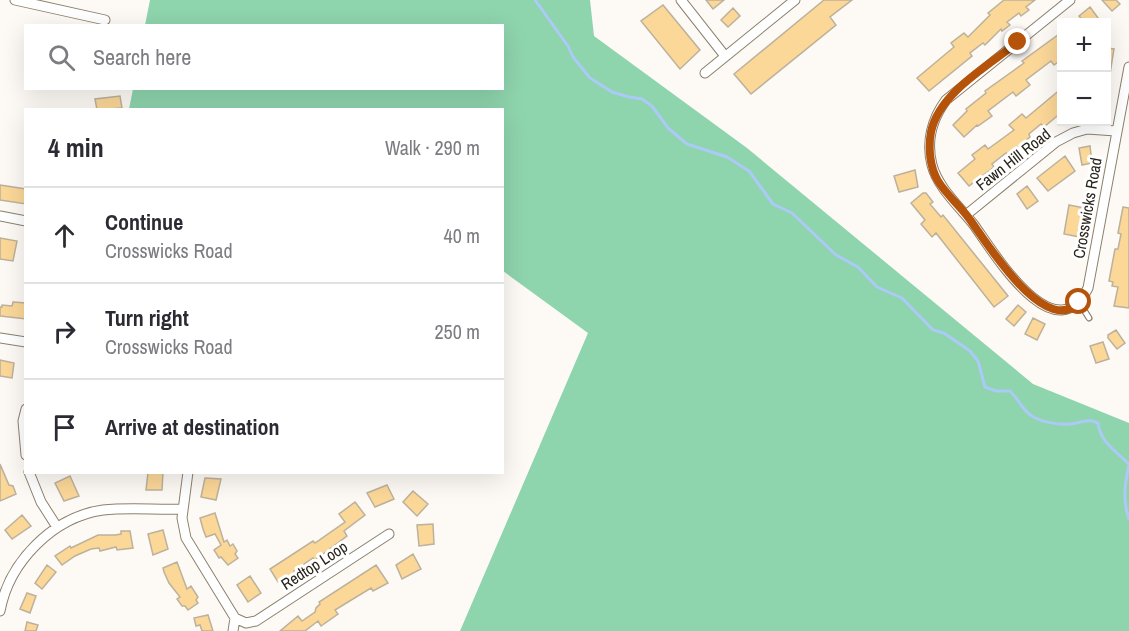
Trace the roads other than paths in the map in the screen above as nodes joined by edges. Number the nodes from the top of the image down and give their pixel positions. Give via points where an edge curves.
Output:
1 (15, 0) edge
2 (681, 0) edge
3 (795, 0) edge
4 (1071, 0) edge
5 (105, 20) dead end
6 (725, 56) junction
7 (1129, 67) edge
8 (705, 73) dead end
9 (1116, 131) junction
10 (966, 215) junction
11 (0, 216) edge
12 (24, 221) edge
13 (1079, 302) junction
14 (1089, 318) dead end
15 (0, 338) edge
16 (24, 342) edge
17 (24, 417) edge
18 (24, 432) edge
19 (30, 474) edge
20 (188, 474) edge
21 (183, 509) junction
22 (57, 527) junction
23 (389, 534) dead end
24 (0, 611) edge
25 (235, 618) junction
26 (255, 626) edge
27 (233, 631) edge

1 - 5 street
2 - 6 street
3 - 6 street
4 - 10 street via 958,88 938,110 930,134 932,166 939,182
6 - 8 street
7 - 9 street, Crosswicks Road
9 - 10 street, Fawn Hill Road via 1087,129 1056,142
9 - 13 street, Crosswicks Road via 1088,288
10 - 13 street via 1030,296 1060,310
11 - 12 street
13 - 14 lane
15 - 16 street
17 - 18 street
19 - 22 street via 40,502
20 - 21 street
21 - 22 street via 103,510
21 - 25 street via 186,538
22 - 24 street via 30,552 14,574
23 - 26 street, Redtop Loop
25 - 26 street, Redtop Loop
25 - 27 street

